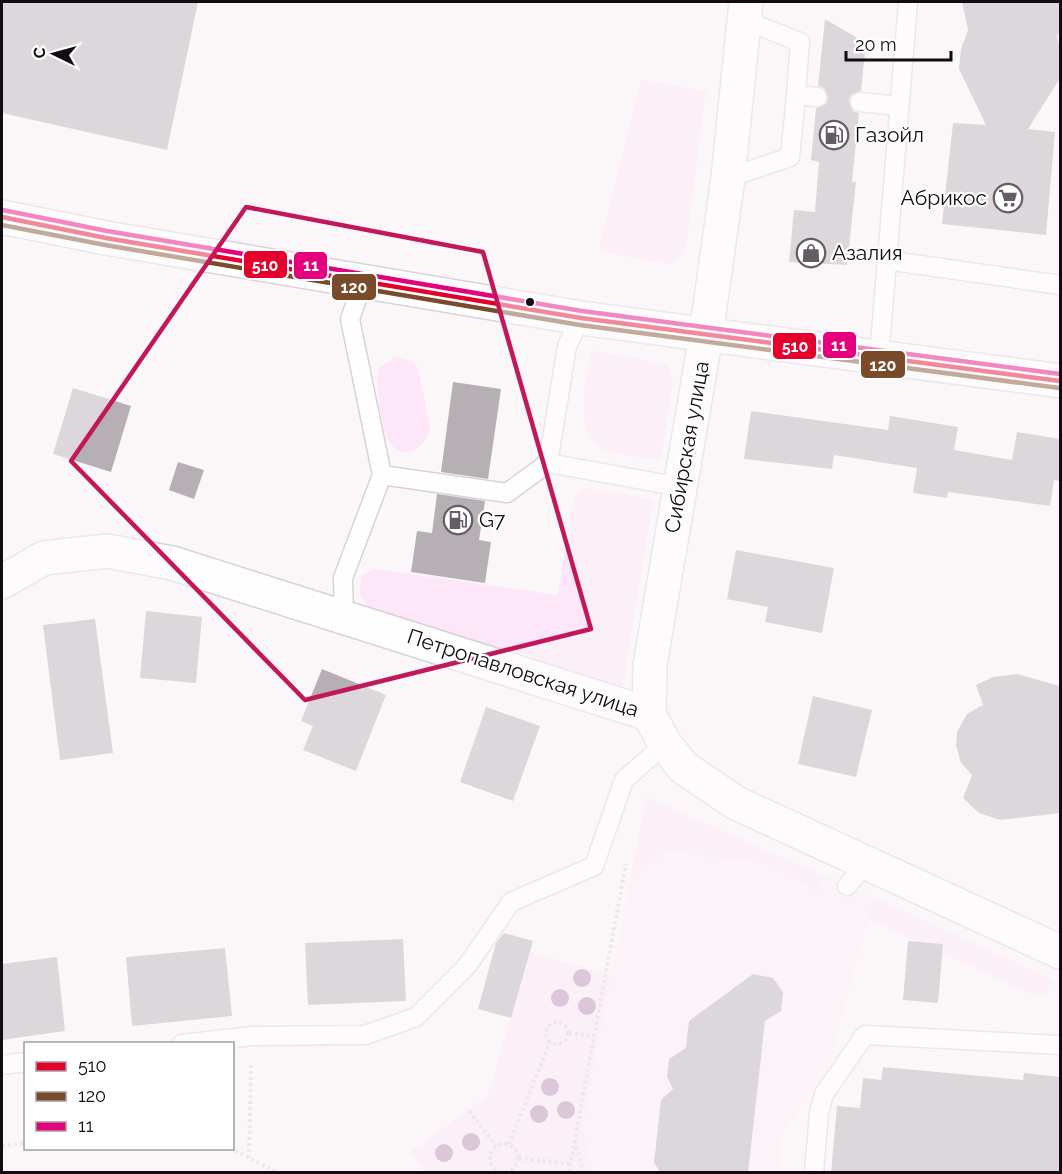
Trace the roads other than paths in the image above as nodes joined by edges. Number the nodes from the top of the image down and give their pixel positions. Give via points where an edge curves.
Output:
1 (908, 2) edge
2 (745, 11) edge
3 (796, 95) junction
4 (817, 97) dead end
5 (860, 102) dead end
6 (898, 106) junction
7 (728, 178) junction
8 (2, 217) edge
9 (886, 260) junction
10 (364, 280) junction
11 (1060, 285) edge
12 (581, 318) junction
13 (706, 335) junction
14 (879, 358) junction
15 (1060, 381) edge
16 (548, 463) junction
17 (382, 475) junction
18 (681, 487) junction
19 (2, 582) edge
20 (344, 616) junction
21 (649, 714) junction
22 (664, 744) junction
23 (1060, 952) edge
24 (200, 1042) edge
25 (1060, 1045) edge
26 (24, 1062) edge
27 (2, 1065) edge
28 (814, 1173) edge

1 - 6 lane
2 - 3 lane via 800,42
2 - 7 main road, Сибирская улица
3 - 4 lane
3 - 7 lane via 790,157
5 - 6 lane
6 - 9 lane
7 - 13 main road, Сибирская улица
8 - 10 main road
9 - 11 lane
9 - 14 lane
10 - 12 main road
10 - 17 lane via 350,319
12 - 13 main road
12 - 16 lane via 567,346
13 - 14 main road
13 - 18 main road, Сибирская улица
14 - 15 main road
16 - 17 lane via 507,493
16 - 18 lane
17 - 20 lane via 343,578
18 - 21 main road, Сибирская улица via 650,666
19 - 20 main road, Петропавловская улица via 44,558 107,551 172,563
20 - 21 main road, Петропавловская улица
21 - 22 main road, Петропавловская улица
22 - 23 main road, Петропавловская улица via 683,768 857,874
22 - 24 lane via 624,780 594,866 511,902 467,966 416,1017 365,1035 252,1036
25 - 28 lane via 865,1035 824,1094
26 - 27 lane

